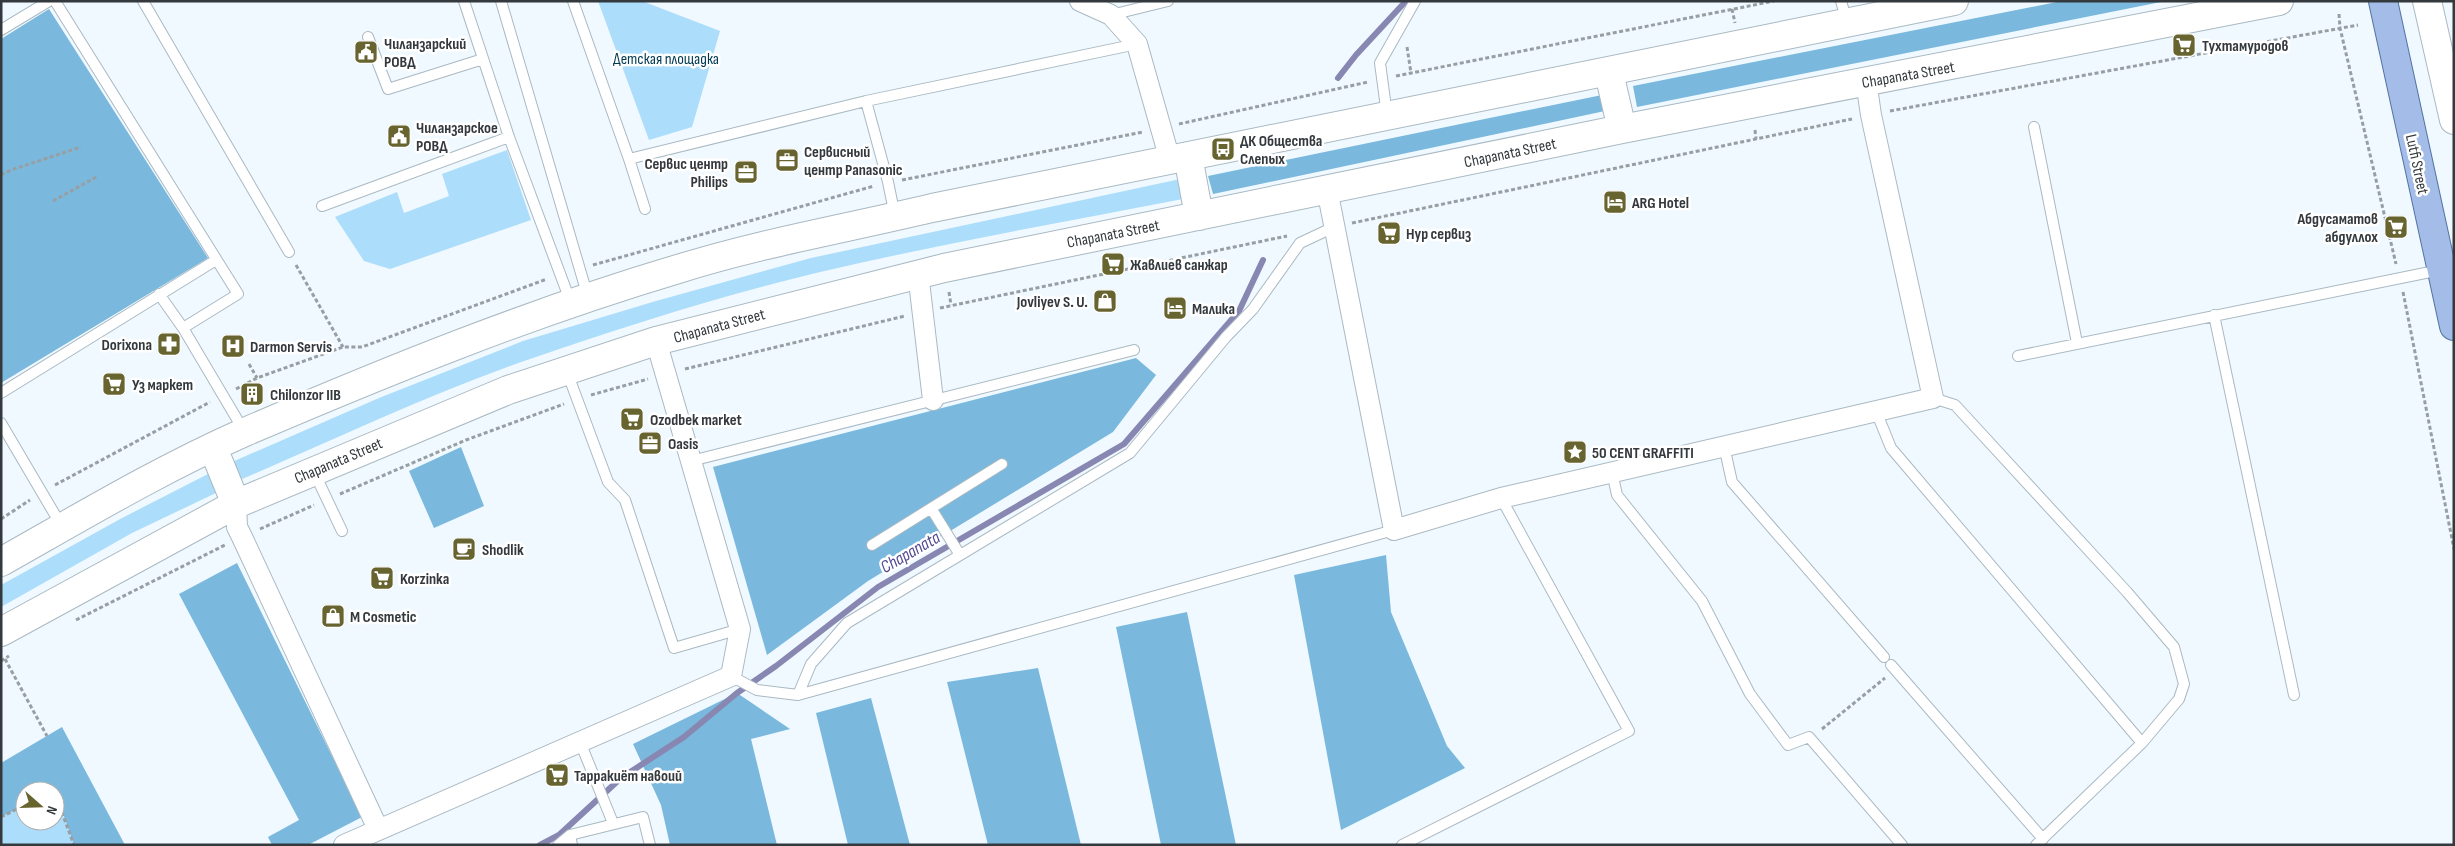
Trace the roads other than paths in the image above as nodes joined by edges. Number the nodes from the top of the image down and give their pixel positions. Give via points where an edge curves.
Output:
1 (49, 1) edge
2 (55, 1) edge
3 (143, 1) edge
4 (464, 1) edge
5 (501, 1) edge
6 (573, 1) edge
7 (1080, 1) edge
8 (1168, 1) edge
9 (1415, 1) edge
10 (1954, 1) edge
11 (2279, 1) edge
12 (2383, 1) edge
13 (2427, 1) edge
14 (1844, 12) edge
15 (1111, 15) junction
16 (1, 30) edge
17 (368, 36) dead end
18 (1137, 44) junction
19 (483, 59) junction
20 (1609, 72) junction
21 (1866, 81) junction
22 (866, 101) junction
23 (1388, 116) junction
24 (2454, 120) edge
25 (2034, 127) dead end
26 (1622, 129) junction
27 (509, 137) junction
28 (1179, 158) junction
29 (628, 159) junction
30 (1327, 189) junction
31 (322, 206) dead end
32 (645, 209) dead end
33 (1199, 216) junction
34 (895, 217) junction
35 (1334, 227) junction
36 (289, 252) road end
37 (216, 260) junction
38 (2441, 269) junction
39 (918, 273) junction
40 (159, 294) junction
41 (580, 301) junction
42 (2214, 315) junction
43 (2454, 326) edge
44 (183, 328) junction
45 (656, 341) junction
46 (2078, 344) junction
47 (1134, 350) dead end
48 (2018, 356) dead end
49 (566, 370) junction
50 (1, 393) edge
51 (1934, 398) junction
52 (933, 400) junction
53 (1876, 411) junction
54 (1, 423) edge
55 (244, 432) junction
56 (1724, 446) junction
57 (213, 448) junction
58 (691, 461) junction
59 (1002, 464) dead end
60 (314, 471) junction
61 (1612, 472) junction
62 (1501, 498) junction
63 (236, 504) junction
64 (930, 508) junction
65 (62, 527) junction
66 (1394, 530) junction
67 (342, 531) dead end
68 (872, 545) dead end
69 (959, 553) junction
70 (1, 562) edge
71 (740, 629) junction
72 (1, 632) edge
73 (731, 676) junction
74 (798, 695) junction
75 (2294, 695) dead end
76 (580, 742) junction
77 (2142, 743) junction
78 (613, 823) junction
79 (378, 829) junction
80 (571, 840) edge
81 (2039, 842) edge
82 (344, 845) edge
83 (558, 845) edge
84 (650, 845) edge
85 (1402, 845) edge
86 (1902, 845) edge

1 - 16 lane
2 - 37 lane
3 - 36 lane
4 - 19 lane
5 - 41 lane
6 - 29 lane
7 - 15 street
8 - 15 lane
9 - 23 lane via 1380,63
10 - 14 main road
11 - 21 main road, Chapanata Street
12 - 38 main road, Lutfi Street
13 - 24 main road
14 - 20 main road
15 - 18 street
17 - 19 lane via 388,89
18 - 22 lane
18 - 28 street
19 - 27 lane
20 - 23 main road
20 - 26 main road
21 - 26 main road, Chapanata Street
21 - 51 street
22 - 29 lane
22 - 34 lane
23 - 28 main road
25 - 46 lane
26 - 30 main road, Chapanata Street
27 - 31 lane
27 - 41 lane
28 - 33 main road
28 - 34 main road
29 - 32 lane
30 - 33 main road, Chapanata Street
30 - 35 street
33 - 39 main road, Chapanata Street
34 - 41 main road via 679,268
35 - 66 street
35 - 69 lane via 1300,242 1253,309 1226,336 1130,453
37 - 40 lane
37 - 44 lane via 238,294
38 - 42 lane
38 - 43 main road, Lutfi Street
39 - 45 main road, Chapanata Street
39 - 52 street
40 - 44 lane
40 - 50 lane
41 - 55 main road via 494,330
42 - 46 lane
42 - 75 lane
44 - 55 lane
45 - 49 main road, Chapanata Street
45 - 58 street
46 - 48 lane
47 - 52 lane
49 - 60 main road, Chapanata Street via 491,396
49 - 71 lane via 608,482 625,500 674,648
51 - 53 street
51 - 77 lane via 1955,405 2174,647 2184,684 2180,699
52 - 58 lane
53 - 56 street
53 - 77 lane via 1891,448
54 - 65 lane
55 - 57 main road
56 - 61 street
56 - 81 lane via 1732,482
57 - 63 main road
57 - 65 main road
58 - 71 street
59 - 64 lane
60 - 63 main road, Chapanata Street
60 - 67 lane
61 - 62 street
61 - 86 lane via 1617,495 1702,601 1750,694 1788,745 1809,738
62 - 66 street
62 - 85 lane via 1629,731
63 - 72 main road, Chapanata Street
63 - 79 street via 237,527
64 - 68 lane
64 - 69 lane
65 - 70 main road
66 - 74 lane
69 - 74 lane via 847,623 811,664
71 - 73 street
73 - 74 lane via 757,690
73 - 76 street
76 - 78 lane
76 - 79 street
77 - 81 lane
78 - 80 lane
78 - 84 lane via 643,817
79 - 82 street
80 - 83 lane

